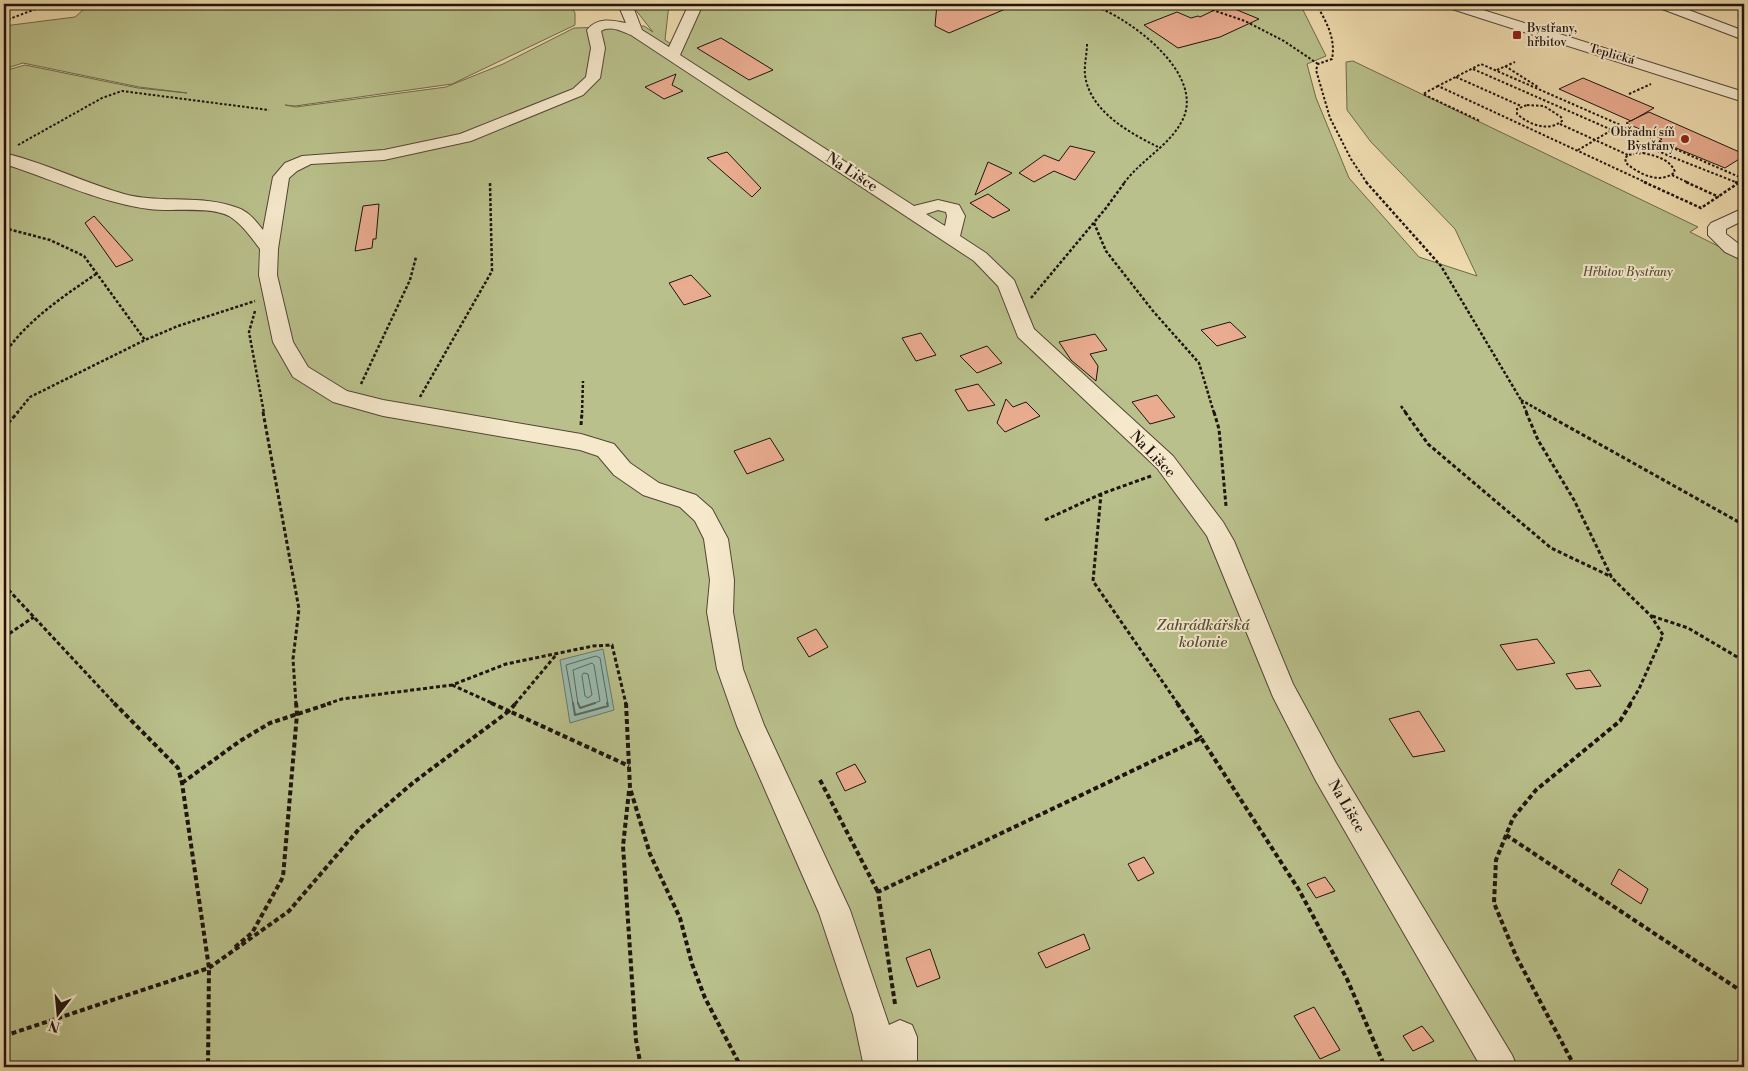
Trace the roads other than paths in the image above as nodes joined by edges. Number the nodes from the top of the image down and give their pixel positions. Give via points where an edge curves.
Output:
1 (625, 4) edge
2 (696, 4) edge
3 (1451, 4) edge
4 (1662, 4) edge
5 (636, 32) junction
6 (1744, 36) edge
7 (673, 55) junction
8 (1744, 97) edge
9 (5, 157) edge
10 (1744, 213) edge
11 (269, 249) junction
12 (1744, 255) edge
13 (881, 1067) edge
14 (1500, 1067) edge

1 - 5 street
2 - 7 street
3 - 8 street, Teplická
4 - 6 street
5 - 7 street, Na Lišce
5 - 11 street, Na Lišce via 612,23 599,25 594,30 598,48 593,78 578,92 465,138 384,155 308,159 292,167 282,177
7 - 14 street, Na Lišce via 980,257 1007,284 1025,332 1171,469 1215,529 1286,697 1331,780
9 - 11 street via 120,198 150,204 218,207 234,212 247,221
10 - 12 street via 1717,227 1717,235
11 - 13 street via 268,275 283,342 300,372 340,396 355,394 383,408 413,408 581,439 606,450 622,470 651,489 688,502 704,515 716,539 722,580 720,612 730,669 751,726 834,910 870,1015

